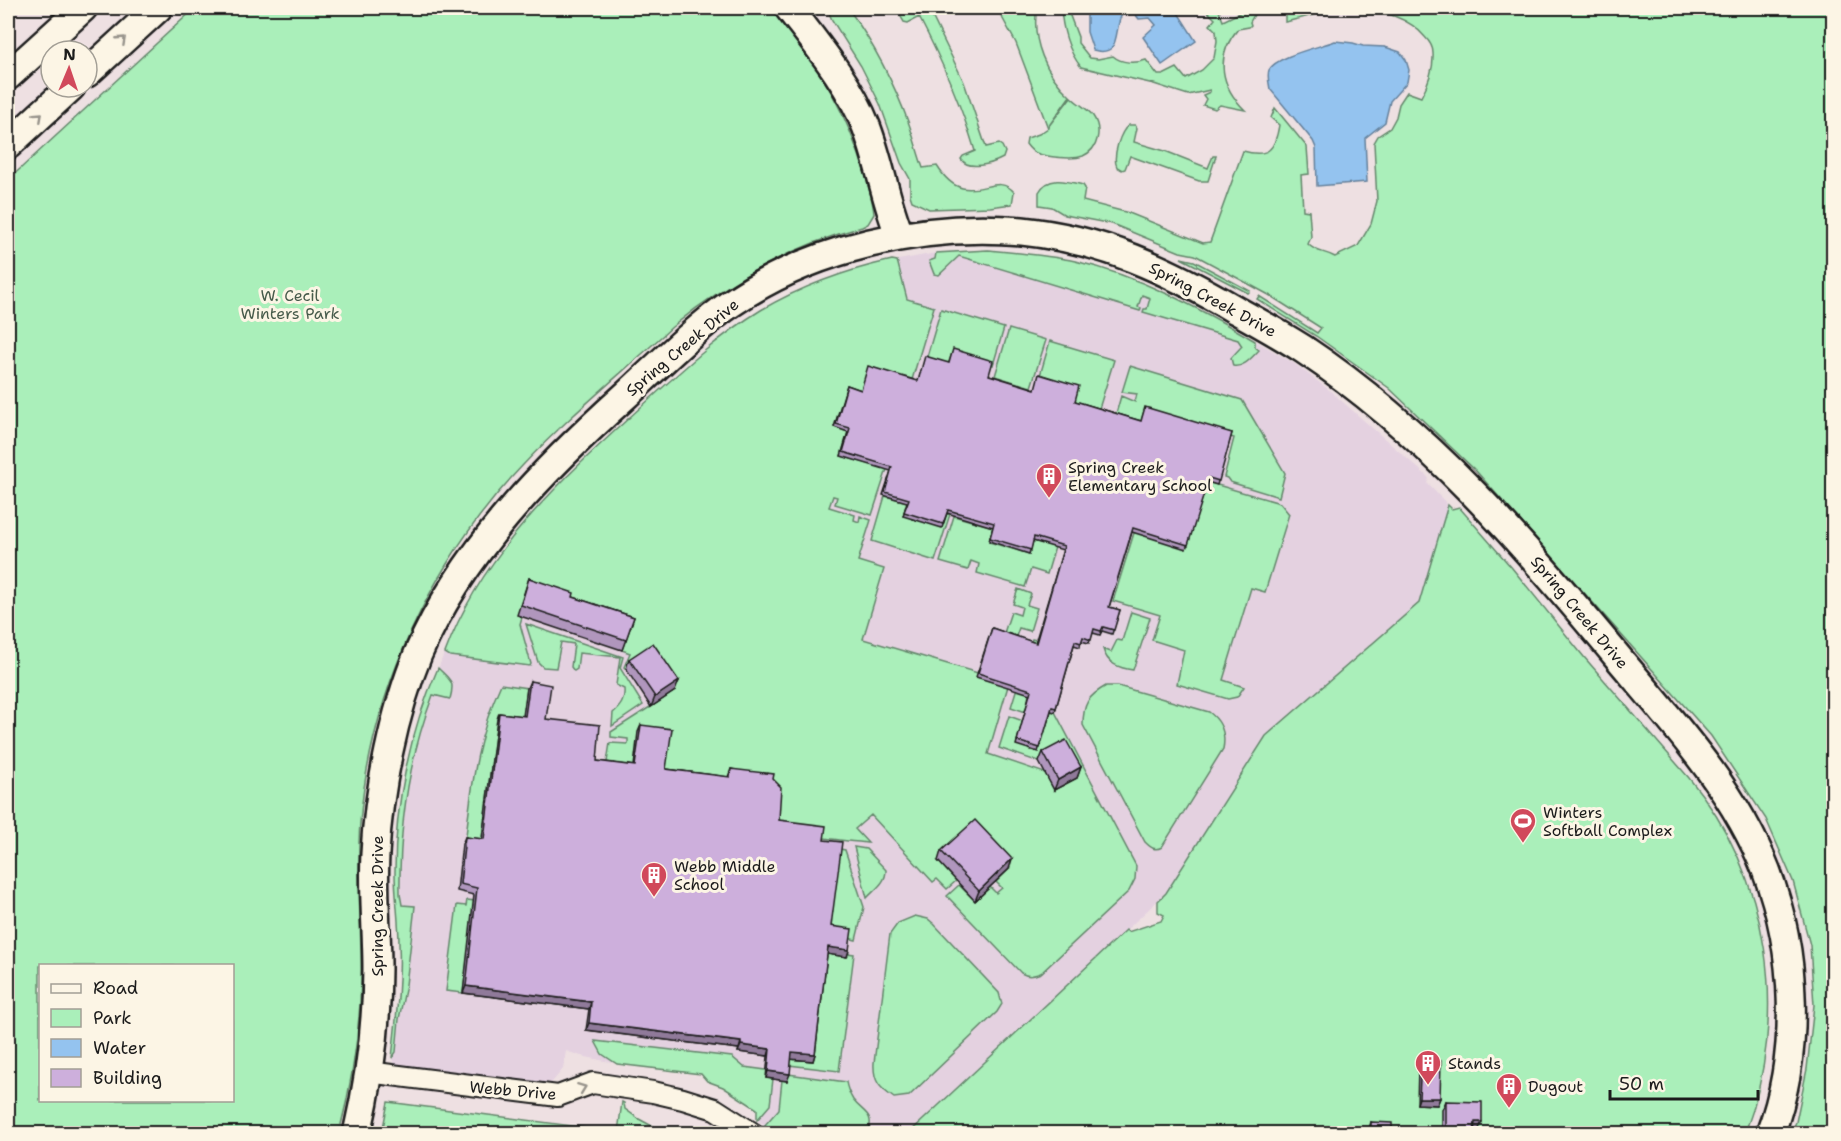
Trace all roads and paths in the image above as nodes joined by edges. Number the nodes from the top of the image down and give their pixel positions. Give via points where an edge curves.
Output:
1 (82, 8) edge
2 (158, 8) edge
3 (789, 8) edge
4 (99, 61) edge
5 (8, 76) edge
6 (58, 99) edge
7 (8, 145) edge
8 (900, 236) junction
9 (368, 1072) junction
10 (357, 1134) edge
11 (754, 1134) edge
12 (1770, 1134) edge

1 - 5 street
4 -> 2 street
3 - 8 street via 856,102
7 -> 6 street
8 - 9 street, Spring Creek Drive via 827,256 761,284 728,305 538,478 465,569 418,656 384,779 375,858 378,976
8 - 12 street, Spring Creek Drive via 945,231 1022,231 1067,238 1154,265 1303,349 1449,467 1611,648 1713,775 1759,856 1784,939 1791,1001 1787,1073
9 - 10 street, Spring Creek Drive
9 -> 11 street, Webb Drive via 558,1096 593,1083 653,1092 702,1105

